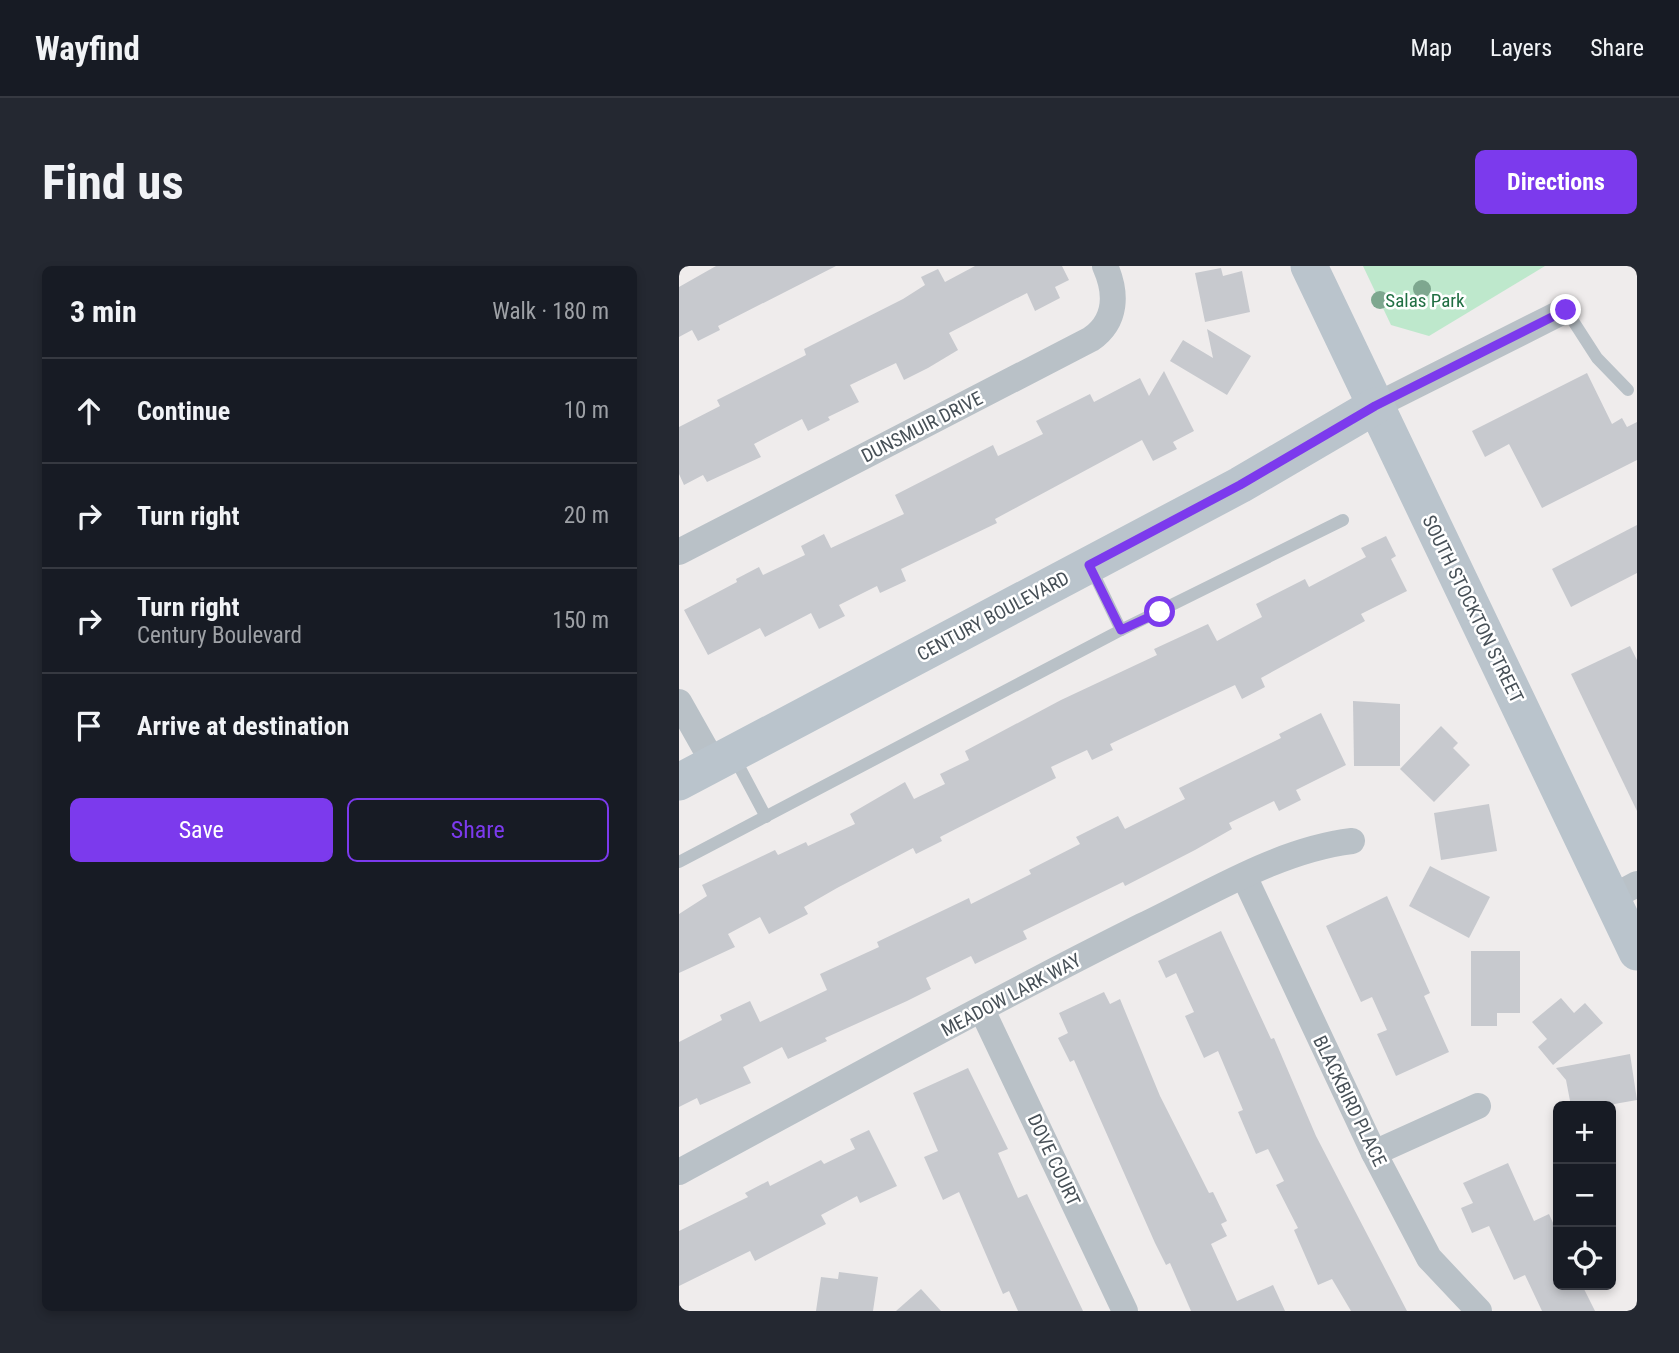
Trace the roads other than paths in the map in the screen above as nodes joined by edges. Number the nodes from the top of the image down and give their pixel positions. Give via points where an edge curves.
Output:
1 (1105, 266) edge
2 (1309, 266) edge
3 (1566, 310) joint
4 (1628, 390) dead end
5 (1375, 406) junction
6 (1343, 520) dead end
7 (679, 552) edge
8 (1089, 565) junction
9 (1121, 630) junction
10 (679, 702) edge
11 (723, 759) junction
12 (679, 782) edge
13 (766, 817) junction
14 (1352, 841) dead end
15 (679, 862) edge
16 (1244, 876) junction
17 (1624, 891) edge
18 (1637, 952) edge
19 (982, 1010) junction
20 (1479, 1106) dead end
21 (1374, 1153) junction
22 (679, 1172) edge
23 (1125, 1311) edge
24 (1479, 1311) edge

1 - 7 street, DUNSMUIR DRIVE via 1114,301 1112,313 1102,331 1091,339
2 - 5 street, SOUTH STOCKTON STREET
3 - 4 lane via 1597,358
3 - 5 street, CENTURY BOULEVARD
5 - 8 street, CENTURY BOULEVARD
5 - 17 street, SOUTH STOCKTON STREET
6 - 9 lane
8 - 9 lane
8 - 11 street, CENTURY BOULEVARD
9 - 13 lane
10 - 11 street
11 - 12 street, CENTURY BOULEVARD
11 - 13 lane
13 - 15 lane
14 - 16 street, MEADOW LARK WAY via 1318,845
16 - 19 street, MEADOW LARK WAY
16 - 21 street, BLACKBIRD PLACE
17 - 18 street, SOUTH STOCKTON STREET
19 - 22 street, MEADOW LARK WAY
19 - 23 street, DOVE COURT
20 - 21 street
21 - 24 street, BLACKBIRD PLACE via 1429,1258

